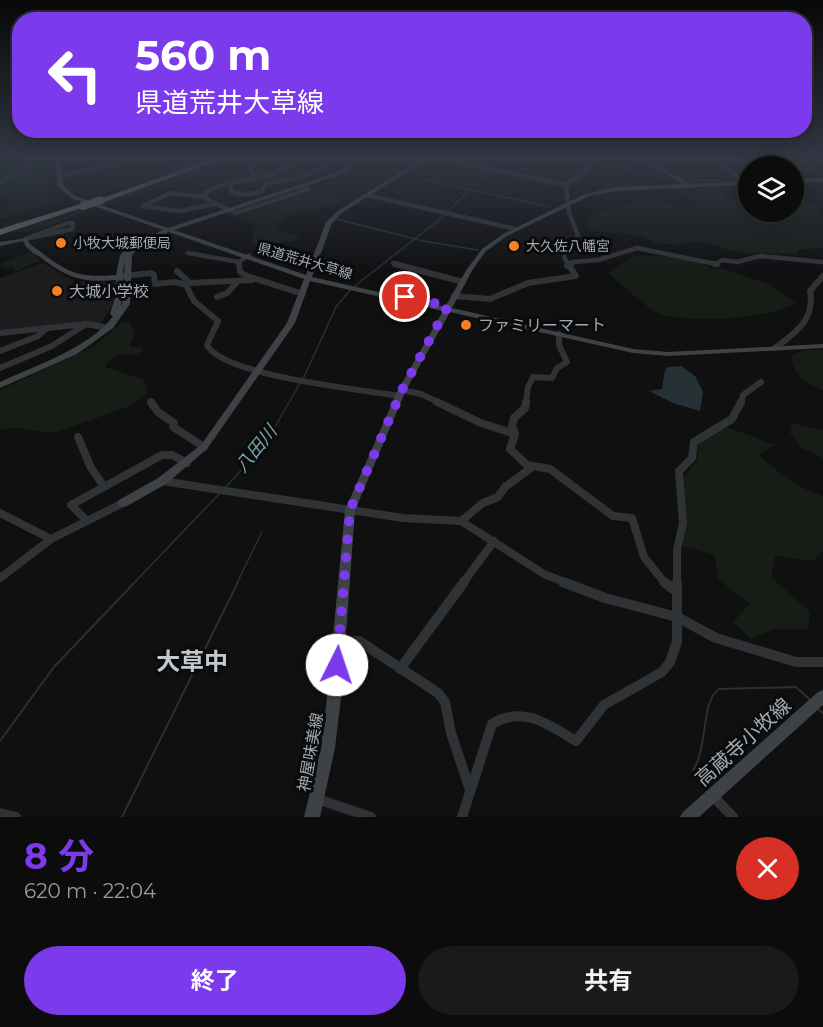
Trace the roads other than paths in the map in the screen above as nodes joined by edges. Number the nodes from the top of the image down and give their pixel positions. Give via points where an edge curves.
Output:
1 (74, 196) edge
2 (81, 196) edge
3 (110, 196) edge
4 (111, 196) edge
5 (164, 196) edge
6 (197, 196) edge
7 (272, 196) edge
8 (366, 196) edge
9 (373, 196) edge
10 (567, 196) edge
11 (588, 196) edge
12 (205, 197) joint
13 (99, 200) junction
14 (215, 204) junction
15 (568, 204) junction
16 (230, 210) junction
17 (516, 229) junction
18 (0, 230) edge
19 (168, 230) junction
20 (25, 239) junction
21 (0, 244) edge
22 (188, 253) dead end
23 (244, 258) junction
24 (823, 262) edge
25 (393, 263) dead end
26 (567, 266) junction
27 (177, 271) dead end
28 (125, 276) junction
29 (823, 276) edge
30 (308, 277) junction
31 (252, 280) junction
32 (237, 282) junction
33 (463, 282) junction
34 (203, 283) junction
35 (188, 287) junction
36 (303, 294) junction
37 (454, 296) junction
38 (217, 297) dead end
39 (447, 308) junction
40 (86, 324) junction
41 (104, 327) junction
42 (47, 328) junction
43 (0, 333) edge
44 (559, 334) junction
45 (580, 339) junction
46 (823, 346) edge
47 (8, 347) junction
48 (775, 348) junction
49 (0, 349) edge
50 (20, 359) junction
51 (0, 368) edge
52 (260, 371) junction
53 (761, 382) dead end
54 (0, 383) edge
55 (401, 393) junction
56 (151, 402) dead end
57 (515, 434) junction
58 (78, 437) dead end
59 (204, 447) junction
60 (187, 463) junction
61 (531, 468) junction
62 (162, 481) junction
63 (103, 485) junction
64 (123, 504) joint
65 (350, 510) junction
66 (0, 513) edge
67 (86, 520) junction
68 (461, 521) junction
69 (51, 539) junction
70 (494, 541) junction
71 (0, 578) edge
72 (676, 591) junction
73 (676, 617) junction
74 (338, 642) junction
75 (823, 662) edge
76 (400, 669) junction
77 (823, 696) edge
78 (470, 790) junction
79 (713, 796) junction
80 (317, 799) junction
81 (0, 813) edge
82 (16, 817) edge
83 (312, 817) edge
84 (371, 817) edge
85 (462, 817) edge
86 (688, 817) edge
87 (733, 817) edge

1 - 19 main road, 県道荒井大草線
2 - 19 main road, 県道荒井大草線
3 - 13 highway
4 - 13 highway
5 - 14 street via 143,206 183,213
6 - 12 street
7 - 16 main road
8 - 30 main road via 329,222
9 - 17 street
10 - 15 street
11 - 15 main road, 神屋味美線
12 - 14 street
13 - 18 highway, bridge
14 - 16 street
15 - 17 main road, 神屋味美線
15 - 26 street via 578,236 567,248
16 - 19 main road
17 - 33 main road, 神屋味美線 via 484,250
19 - 23 main road, 県道荒井大草線
19 - 28 main road via 133,250
20 - 20 street via 66,231 74,224 68,223
20 - 21 main road
20 - 28 main road via 27,245 75,278
22 - 23 street
23 - 30 main road, 県道荒井大草線
23 - 31 street via 240,272
24 - 26 street via 760,256 716,264 637,248
25 - 33 street
26 - 37 street via 576,276 528,283 490,299
27 - 34 street via 190,283
28 - 35 street via 151,273 155,284 181,283
28 - 41 main road via 118,304
28 - 54 main road via 124,307 105,332 74,352
29 - 48 street via 810,291 812,303 804,326
30 - 36 main road
30 - 39 main road, 県道荒井大草線
31 - 32 street
31 - 36 street
32 - 34 street
32 - 38 street
33 - 37 main road, 神屋味美線
34 - 35 street
35 - 52 street via 194,301 218,321 208,339 209,349 226,362
36 - 52 main road via 291,323
37 - 39 main road, 神屋味美線
39 - 44 main road, 県道荒井大草線
39 - 45 main road, 県道荒井大草線 via 540,326
39 - 55 main road, 神屋味美線
40 - 41 street
40 - 42 street
40 - 50 street via 68,338
41 - 54 main road via 71,349
42 - 43 street
42 - 47 street via 38,336
44 - 45 main road, 県道荒井大草線
44 - 57 street via 559,345 567,362 557,368 552,378 533,377 525,408 514,418
45 - 48 main road, 県道荒井大草線 via 651,353
46 - 48 main road, 県道荒井大草線
47 - 49 street
47 - 50 street
50 - 51 street
52 - 55 street
52 - 59 main road
53 - 72 street via 743,395 732,419 694,442 692,458 679,471 683,523 677,550
55 - 57 street via 421,394 481,423
55 - 65 main road, 神屋味美線
56 - 59 street via 174,423 173,427
57 - 61 street via 510,449
58 - 63 street via 90,473
59 - 60 main road
60 - 62 main road
60 - 63 street via 172,455 162,455
61 - 68 street via 498,497 483,503
61 - 72 street via 550,469 613,516 632,518 641,553 658,578
62 - 64 main road
62 - 65 street
63 - 67 street via 72,504
64 - 67 street
65 - 68 street
65 - 74 main road, 神屋味美線
66 - 69 street
67 - 69 street
68 - 70 street
69 - 71 street
70 - 73 street via 544,574 605,598
70 - 76 street
72 - 73 street
73 - 75 street via 716,638 796,662
73 - 78 street via 677,642 662,672 604,705 576,741 523,712 501,716 492,724
74 - 76 street via 359,640
74 - 80 main road, 神屋味美線 via 329,736
76 - 78 street via 438,693 445,702
77 - 79 main road, 高蔵寺小牧線
78 - 85 street
79 - 86 main road, 高蔵寺小牧線
79 - 87 street
80 - 83 main road, 神屋味美線
80 - 84 street
81 - 82 street

